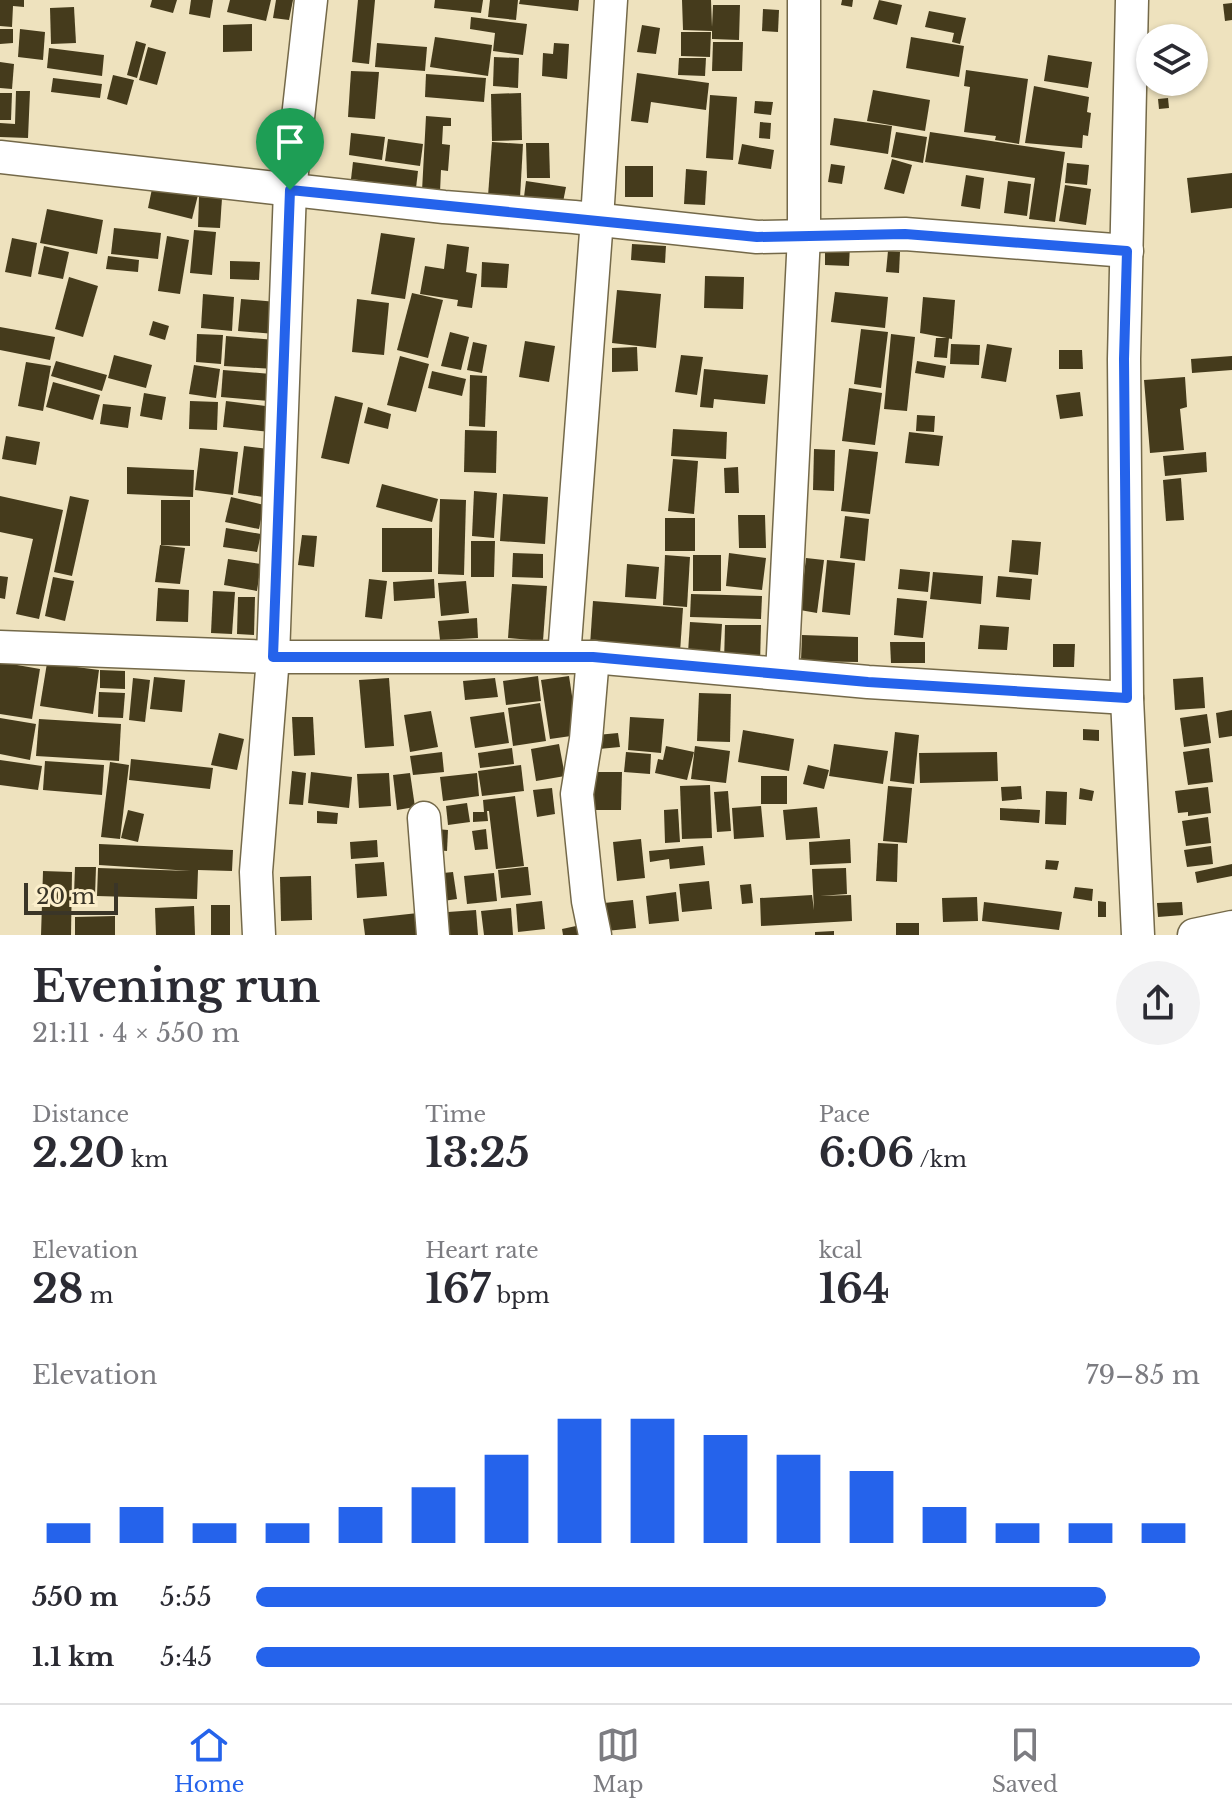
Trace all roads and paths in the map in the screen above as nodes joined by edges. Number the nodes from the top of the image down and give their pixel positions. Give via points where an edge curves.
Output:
1 (311, 0) edge
2 (611, 0) edge
3 (804, 0) edge
4 (1132, 0) edge
5 (0, 157) edge
6 (290, 190) junction
7 (597, 219) junction
8 (804, 236) junction
9 (1127, 251) junction
10 (0, 647) edge
11 (273, 657) junction
12 (578, 657) junction
13 (782, 674) junction
14 (1127, 698) junction
15 (424, 818) dead end
16 (1232, 927) edge
17 (259, 935) edge
18 (433, 935) edge
19 (595, 935) edge
20 (1138, 935) edge
21 (1194, 935) edge

1 - 6 street
2 - 7 street
3 - 8 street
4 - 9 street
5 - 6 street
6 - 7 street
6 - 11 street
7 - 8 street via 757,237
7 - 12 street
8 - 9 street via 905,234
8 - 13 street
9 - 14 street
10 - 11 street
11 - 12 street
11 - 17 street via 256,872
12 - 13 street
12 - 19 street via 586,739 577,794
13 - 14 street
14 - 20 street
15 - 18 street
16 - 21 street

